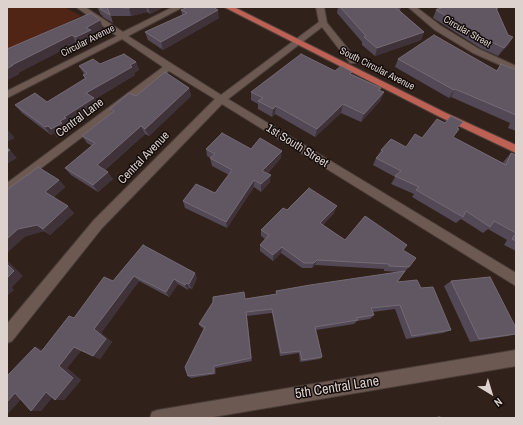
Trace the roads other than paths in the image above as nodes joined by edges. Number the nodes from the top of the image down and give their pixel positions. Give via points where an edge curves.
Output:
1 (80, 7) edge
2 (179, 7) edge
3 (228, 7) edge
4 (240, 7) edge
5 (320, 7) edge
6 (412, 7) edge
7 (323, 24) junction
8 (124, 35) junction
9 (301, 39) junction
10 (353, 61) junction
11 (169, 67) junction
12 (516, 69) edge
13 (7, 95) edge
14 (221, 99) junction
15 (516, 141) edge
16 (516, 149) edge
17 (7, 189) edge
18 (516, 280) edge
19 (7, 336) edge
20 (516, 358) edge
21 (158, 418) edge

1 - 8 street, 1st South Street via 88,16
2 - 8 street, Circular Avenue
3 - 9 main road, South Circular Avenue
4 - 9 main road, South Circular Avenue
5 - 7 street
6 - 12 street, Circular Street via 438,28 476,51
7 - 9 street, Central Avenue
7 - 10 street
8 - 11 street, 1st South Street
8 - 13 street, Circular Avenue
9 - 10 main road, South Circular Avenue
9 - 14 street, Central Avenue
9 - 16 main road, South Circular Avenue via 443,115
10 - 15 main road, South Circular Avenue via 447,110
11 - 14 street, 1st South Street
11 - 17 street, Central Lane
14 - 18 street, 1st South Street
14 - 19 street, Central Avenue via 98,224
20 - 21 street, 5th Central Lane

